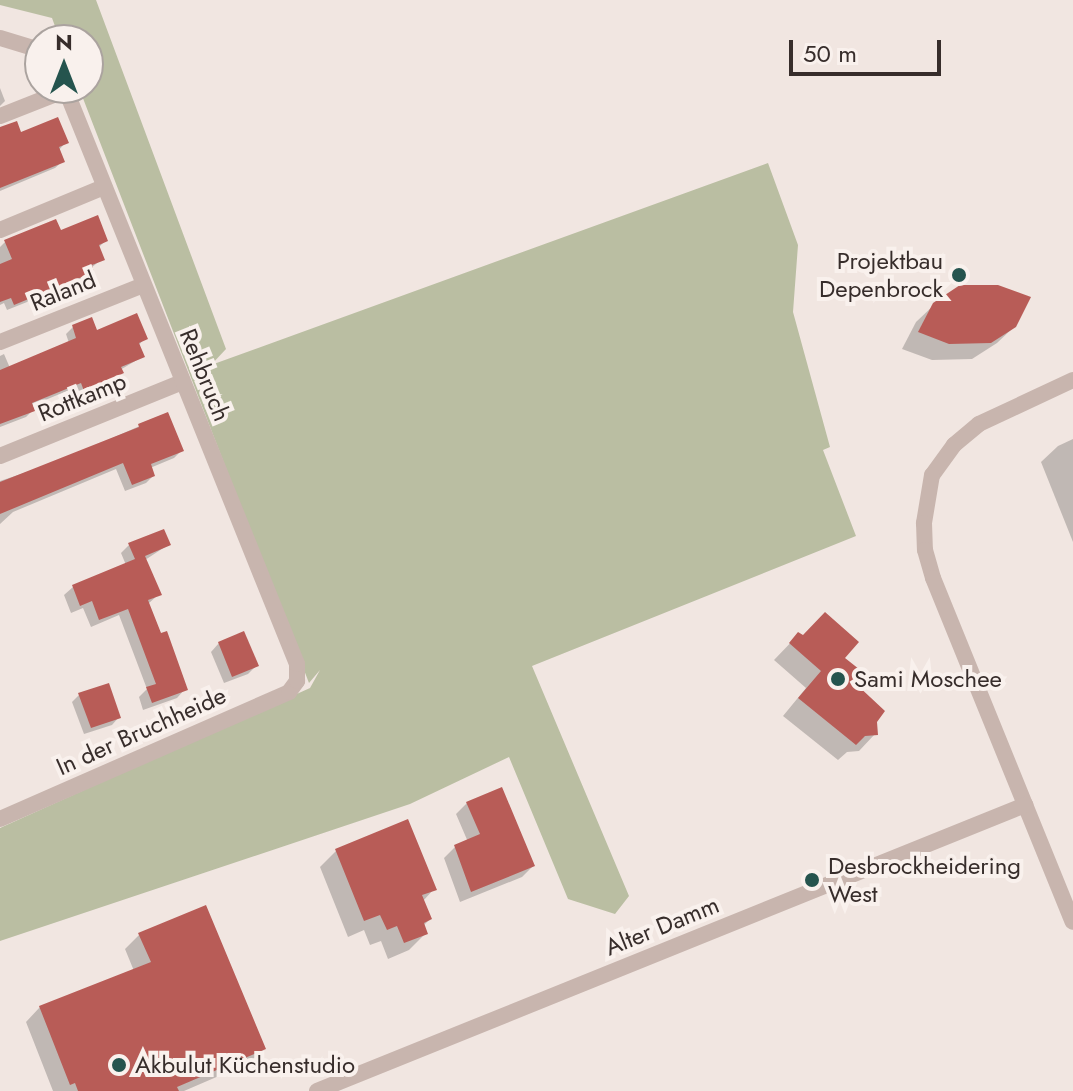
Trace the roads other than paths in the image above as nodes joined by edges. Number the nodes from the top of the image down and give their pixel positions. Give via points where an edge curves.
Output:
1 (0, 38) edge
2 (24, 45) edge
3 (29, 104) edge
4 (71, 104) edge
5 (0, 116) edge
6 (104, 187) junction
7 (0, 230) edge
8 (143, 285) junction
9 (0, 342) edge
10 (1073, 380) edge
11 (182, 382) junction
12 (0, 456) edge
13 (297, 681) joint
14 (1025, 805) junction
15 (0, 819) edge
16 (1073, 922) edge
17 (317, 1091) edge

1 - 2 street
3 - 5 street
4 - 6 street, Rehbruch
6 - 7 street
6 - 8 street, Rehbruch
8 - 9 street, Raland
8 - 11 street, Rehbruch
10 - 14 street via 979,424 954,445 932,475 924,523 933,578
11 - 12 street, Rottkamp
11 - 13 street, Rehbruch via 297,664
13 - 15 street, In der Bruchheide via 289,692
14 - 16 street
14 - 17 street, Alter Damm

